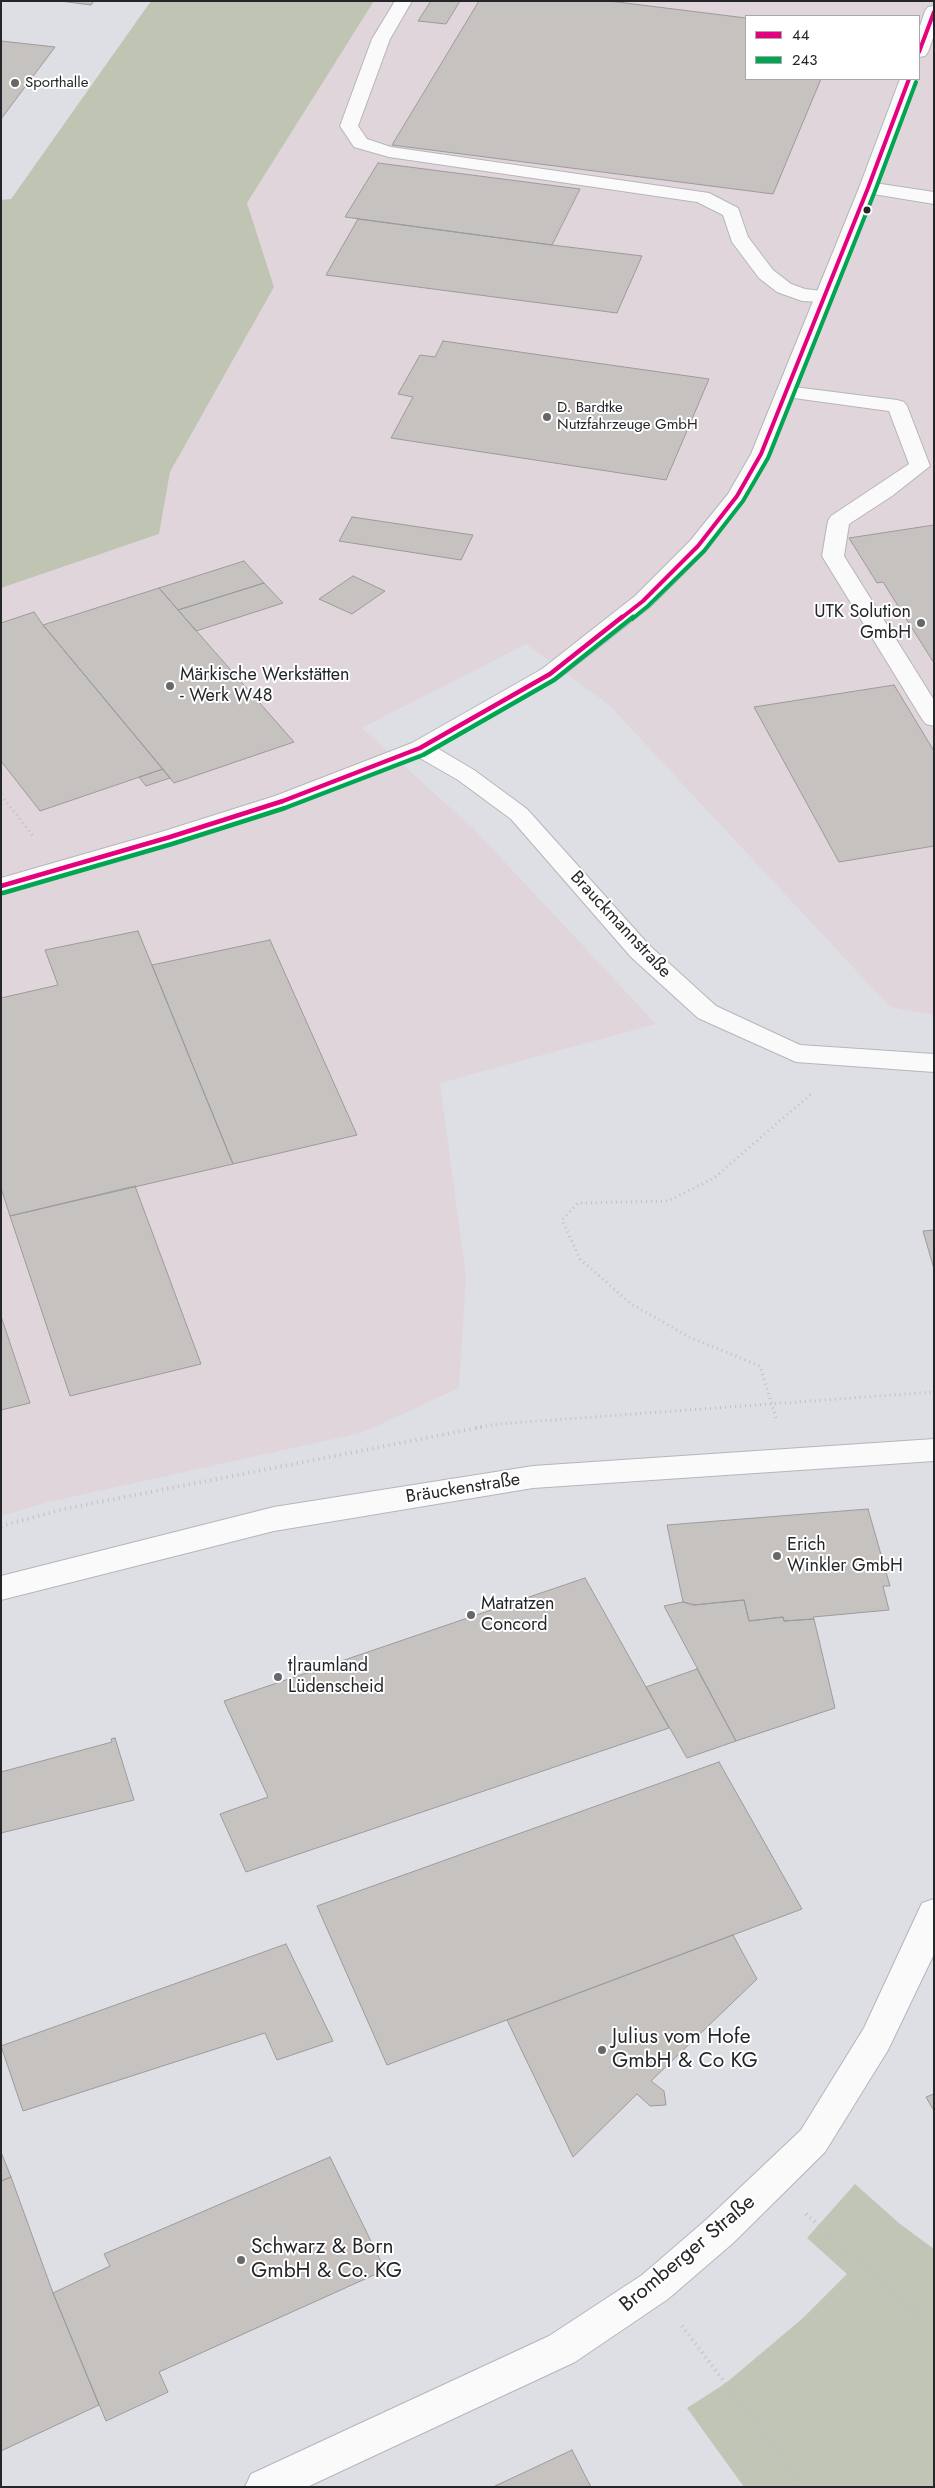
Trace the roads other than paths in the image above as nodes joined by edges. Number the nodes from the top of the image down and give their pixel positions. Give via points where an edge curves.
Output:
1 (404, 1) edge
2 (934, 11) edge
3 (920, 49) edge
4 (909, 80) edge
5 (868, 188) junction
6 (934, 198) edge
7 (824, 296) junction
8 (786, 392) junction
9 (934, 719) edge
10 (420, 748) junction
11 (1, 886) edge
12 (934, 1063) edge
13 (934, 1450) edge
14 (1, 1588) edge
15 (934, 1913) edge
16 (264, 2487) edge

1 - 7 street via 381,39 350,126 360,143 389,152 702,197 731,212 739,238 766,274 784,288 802,295
2 - 3 street
4 - 5 street
5 - 6 street
5 - 7 street
7 - 8 street
8 - 9 street via 897,406 920,466 838,521 833,556
8 - 10 street via 761,454 738,496 698,546 642,601 550,674
10 - 11 street via 283,801
10 - 12 street, Brauckmannstraße via 466,775 519,814 640,951 707,1012 796,1053
13 - 14 street, Bräuckenstraße via 533,1477 274,1519
15 - 16 street, Bromberger Straße via 876,2038 813,2141 720,2232 655,2287 562,2349

